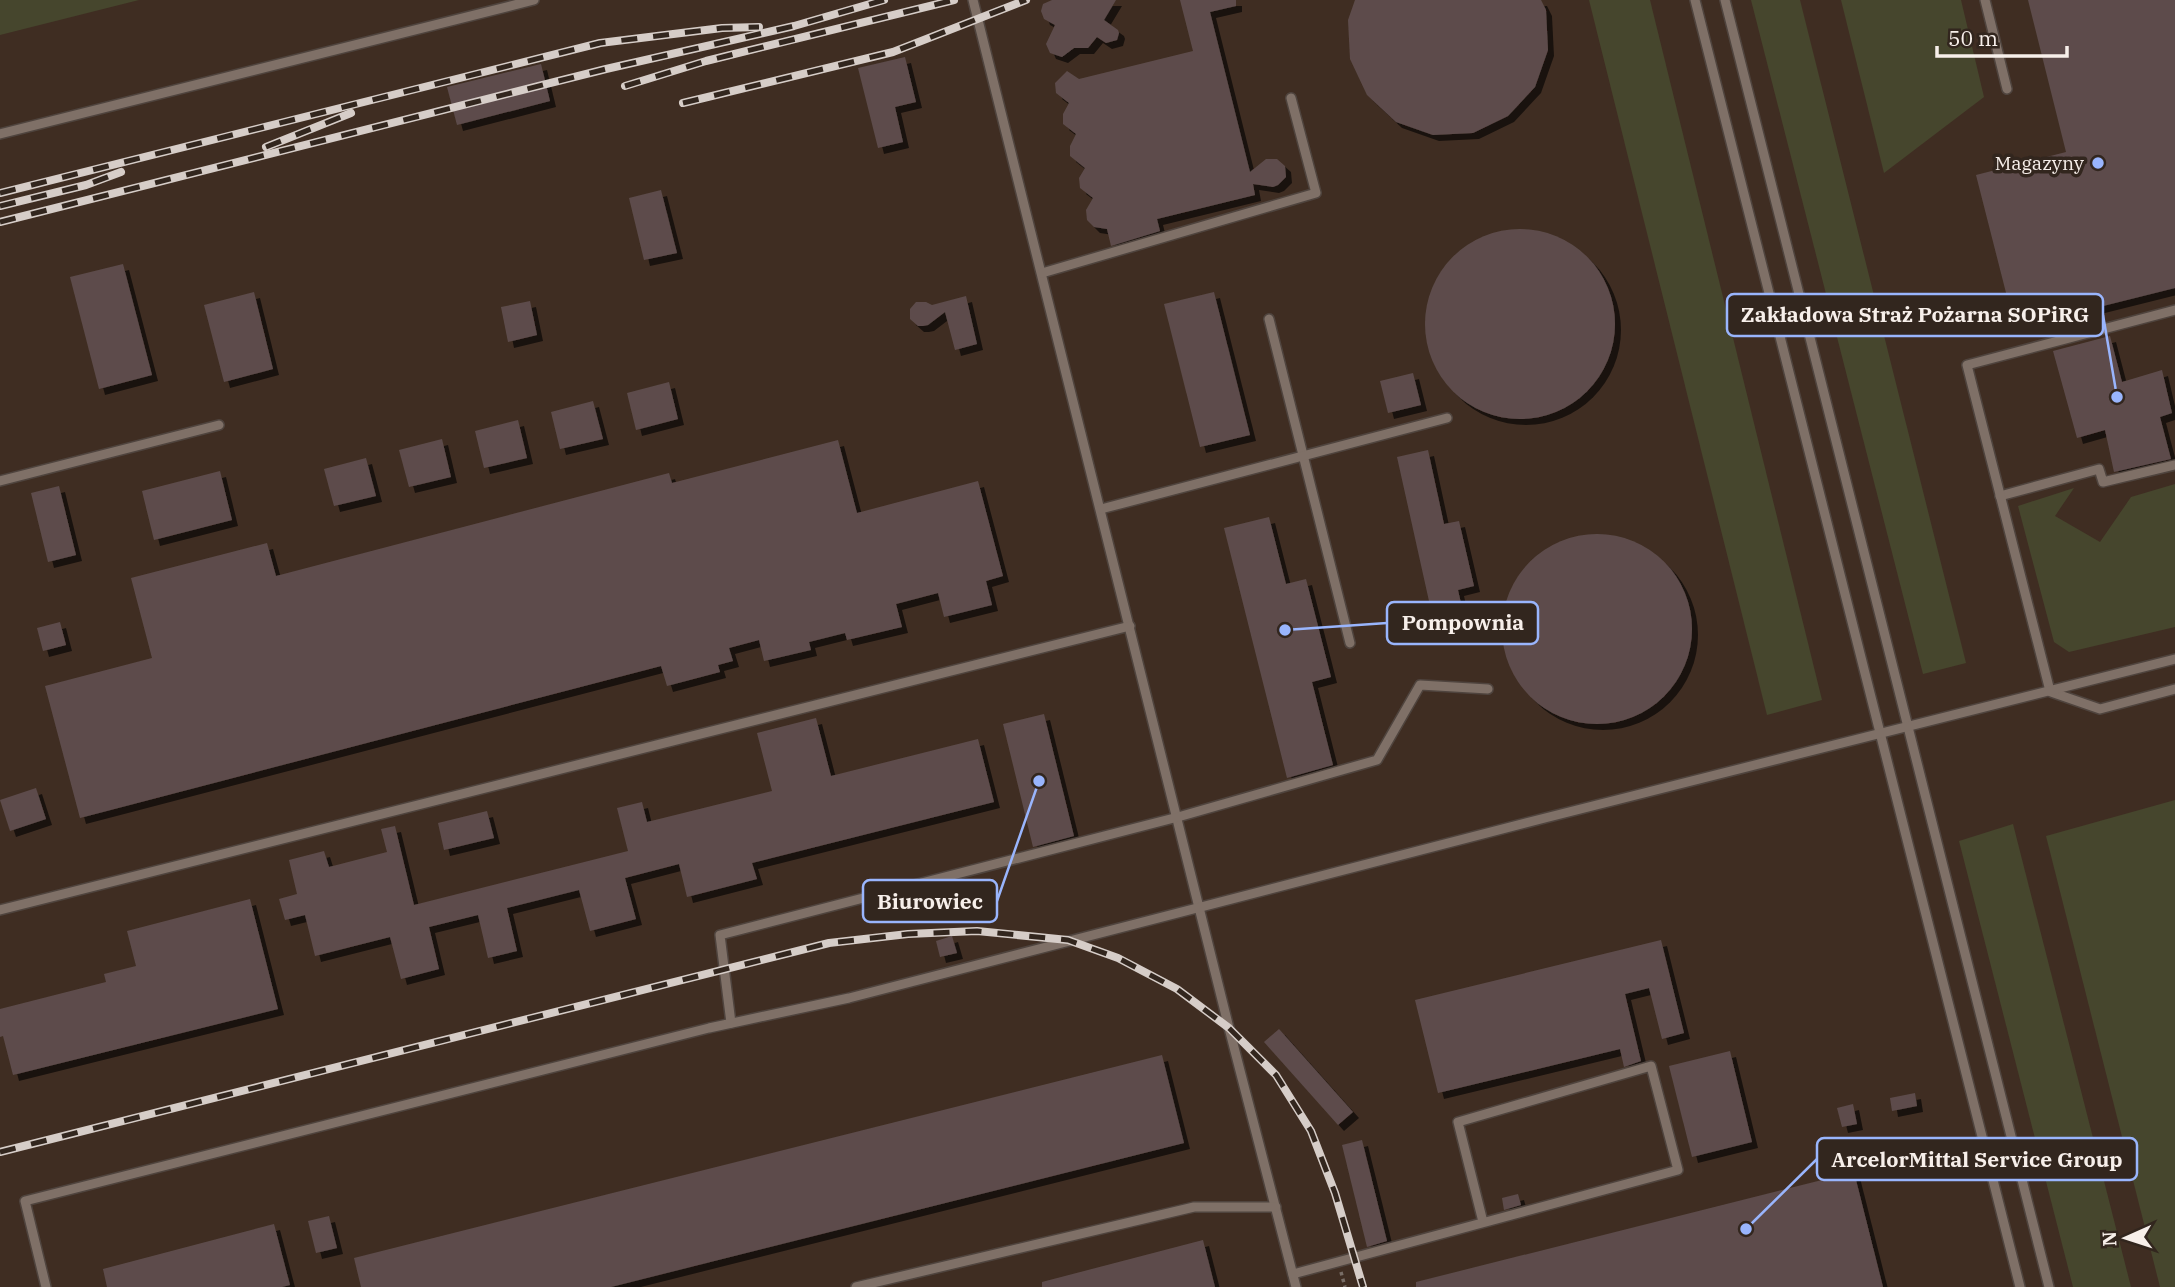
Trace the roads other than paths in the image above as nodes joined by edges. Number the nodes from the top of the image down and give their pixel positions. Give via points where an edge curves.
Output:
1 (534, 0) edge
2 (973, 0) edge
3 (1695, 0) edge
4 (1725, 0) edge
5 (1985, 0) edge
6 (2007, 89) dead end
7 (1291, 98) dead end
8 (0, 134) edge
9 (1042, 273) junction
10 (2175, 310) edge
11 (1269, 319) dead end
12 (1447, 418) dead end
13 (219, 425) dead end
14 (1303, 456) junction
15 (2175, 465) edge
16 (0, 481) edge
17 (2000, 496) junction
18 (1101, 509) junction
19 (1130, 626) junction
20 (1350, 643) dead end
21 (2175, 659) edge
22 (1488, 689) dead end
23 (2175, 690) edge
24 (2050, 691) junction
25 (1908, 727) junction
26 (1881, 734) junction
27 (1178, 817) junction
28 (1201, 907) junction
29 (0, 910) edge
30 (731, 1023) junction
31 (1276, 1207) junction
32 (1483, 1223) junction
33 (1293, 1274) junction
34 (46, 1287) edge
35 (856, 1287) edge
36 (1296, 1287) edge
37 (2020, 1287) edge
38 (2049, 1287) edge

1 - 8 lane
2 - 9 lane
3 - 26 lane
4 - 25 lane
5 - 6 lane
7 - 9 lane via 1316,194
9 - 18 lane
10 - 17 lane via 1967,365
11 - 14 lane
12 - 14 lane
13 - 16 lane
14 - 18 lane
14 - 20 lane
15 - 17 lane via 2103,482 2099,469
17 - 24 lane
18 - 19 lane
19 - 27 lane
19 - 29 lane
21 - 24 lane
22 - 27 lane via 1420,685 1377,760
23 - 24 lane via 2100,709
24 - 25 lane
25 - 26 lane
25 - 38 lane
26 - 28 lane
26 - 37 lane
27 - 28 lane
27 - 30 lane via 720,935
28 - 30 lane via 849,998
28 - 31 lane
30 - 34 lane via 25,1201
31 - 33 lane
31 - 35 lane via 1194,1207
32 - 32 lane via 1678,1170 1651,1066 1458,1122
32 - 33 lane
33 - 36 lane

